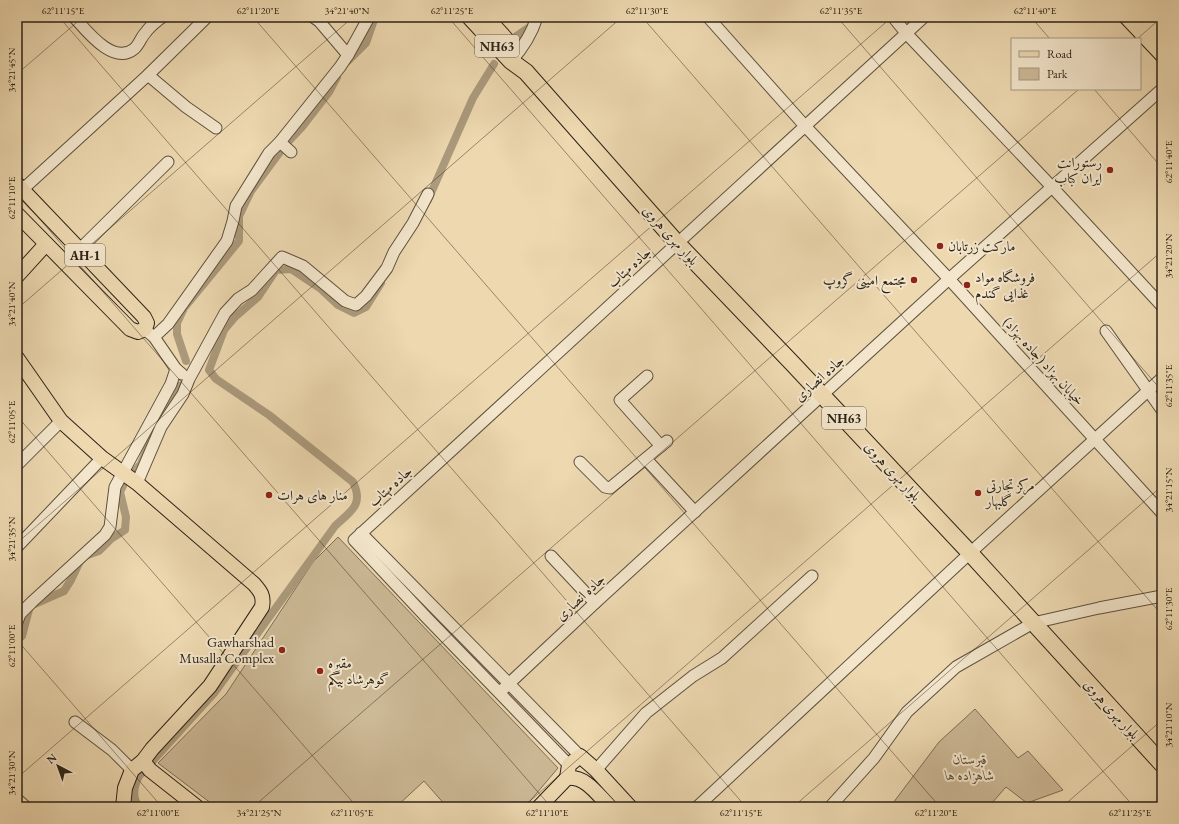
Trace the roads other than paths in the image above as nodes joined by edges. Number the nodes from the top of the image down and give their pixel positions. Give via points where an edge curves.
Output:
1 (74, 17) edge
2 (162, 17) edge
3 (207, 17) edge
4 (314, 17) edge
5 (369, 17) edge
6 (470, 17) edge
7 (485, 17) edge
8 (537, 17) edge
9 (708, 17) edge
10 (893, 17) edge
11 (924, 17) edge
12 (1126, 17) edge
13 (1153, 20) edge
14 (906, 33) junction
15 (1162, 37) edge
16 (348, 55) junction
17 (1162, 55) edge
18 (514, 57) junction
19 (148, 75) junction
20 (1162, 89) edge
21 (805, 126) junction
22 (216, 128) dead end
23 (280, 142) junction
24 (292, 152) dead end
25 (168, 162) dead end
26 (20, 187) edge
27 (1052, 187) junction
28 (428, 194) dead end
29 (17, 214) edge
30 (677, 243) junction
31 (46, 244) junction
32 (80, 250) junction
33 (17, 276) edge
34 (949, 280) junction
35 (1162, 306) edge
36 (1106, 331) dead end
37 (149, 333) junction
38 (17, 358) edge
39 (176, 369) junction
40 (647, 376) dead end
41 (1162, 378) edge
42 (189, 379) junction
43 (1149, 390) junction
44 (822, 395) junction
45 (1162, 410) edge
46 (61, 421) junction
47 (1095, 440) junction
48 (102, 458) junction
49 (646, 459) junction
50 (580, 462) dead end
51 (17, 465) edge
52 (122, 474) junction
53 (137, 483) junction
54 (695, 512) junction
55 (1162, 513) edge
56 (358, 537) junction
57 (17, 547) edge
58 (970, 553) junction
59 (551, 556) dead end
60 (812, 576) dead end
61 (1162, 596) edge
62 (595, 604) junction
63 (18, 616) edge
64 (1033, 623) junction
65 (508, 684) junction
66 (500, 692) junction
67 (75, 722) dead end
68 (580, 756) junction
69 (1162, 764) edge
70 (142, 767) junction
71 (596, 770) junction
72 (568, 771) junction
73 (17, 799) edge
74 (26, 807) edge
75 (123, 807) edge
76 (197, 807) edge
77 (539, 807) edge
78 (610, 807) edge
79 (630, 807) edge
80 (697, 807) edge
81 (830, 807) edge

1 - 2 street via 108,50 128,53 134,49 145,32
3 - 19 street
4 - 16 street
5 - 16 street
6 - 18 highway, بلوار مهری هروی / NH63
7 - 18 highway, بلوار مهری هروی / NH63
8 - 18 street via 534,27
9 - 21 street, خیابان بهزاد (جاده بهزاد)
10 - 14 street
11 - 14 street, جاده مهتاب
12 - 17 main road
13 - 15 main road
14 - 21 street, جاده مهتاب
14 - 27 street
16 - 23 street
18 - 30 highway, بلوار مهری هروی / NH63
19 - 22 street
19 - 26 street
20 - 27 street, جاده انصاری
21 - 30 street, جاده مهتاب
21 - 34 street, خیابان بهزاد (جاده بهزاد)
23 - 24 street
23 - 37 street via 268,153 236,206 227,241 168,324
25 - 32 street
26 - 32 main road, AH-1
27 - 34 street, جاده انصاری
27 - 35 street
28 - 42 street via 387,268 356,305 345,301 303,266 282,257 252,290 238,299 225,313
29 - 31 main road, AH-1
30 - 44 highway, بلوار مهری هروی / NH63
30 - 56 street, جاده مهتاب
31 - 33 main road
31 - 37 main road, AH-1 via 130,329
32 - 37 main road, AH-1 via 144,317
34 - 44 street, جاده انصاری
34 - 47 street, خیابان بهزاد (جاده بهزاد)
36 - 43 street
37 - 39 street
38 - 46 main road
39 - 42 street
39 - 52 street via 171,384
40 - 49 street via 621,398 621,401 664,443
41 - 43 street
42 - 53 street via 183,394 161,427
43 - 45 street
43 - 47 street
44 - 54 street, جاده انصاری
44 - 58 highway, بلوار مهری هروی / NH63
46 - 48 main road
46 - 51 street
47 - 55 street, خیابان بهزاد (جاده بهزاد)
47 - 58 street
48 - 52 main road
48 - 57 street
49 - 50 street via 610,488 605,487
49 - 54 street
52 - 53 main road
52 - 63 street via 115,487 110,527 105,535
53 - 70 main road via 254,584 263,598 262,607 210,686 152,749
54 - 62 street, جاده انصاری
56 - 65 street
56 - 66 street via 426,617
58 - 64 highway, بلوار مهری هروی / NH63
58 - 80 street
59 - 62 street
60 - 71 street via 722,658 692,676 646,713
61 - 64 street
62 - 65 street, جاده انصاری
64 - 69 highway, بلوار مهری هروی / NH63
64 - 81 street via 956,667 907,712 874,758
65 - 66 street, جاده انصاری
65 - 68 street
66 - 72 street
67 - 70 street via 112,750
68 - 71 main road
68 - 72 main road
70 - 75 main road via 126,788
70 - 76 main road
71 - 79 main road
72 - 77 main road
72 - 78 main road via 584,780
73 - 74 street

